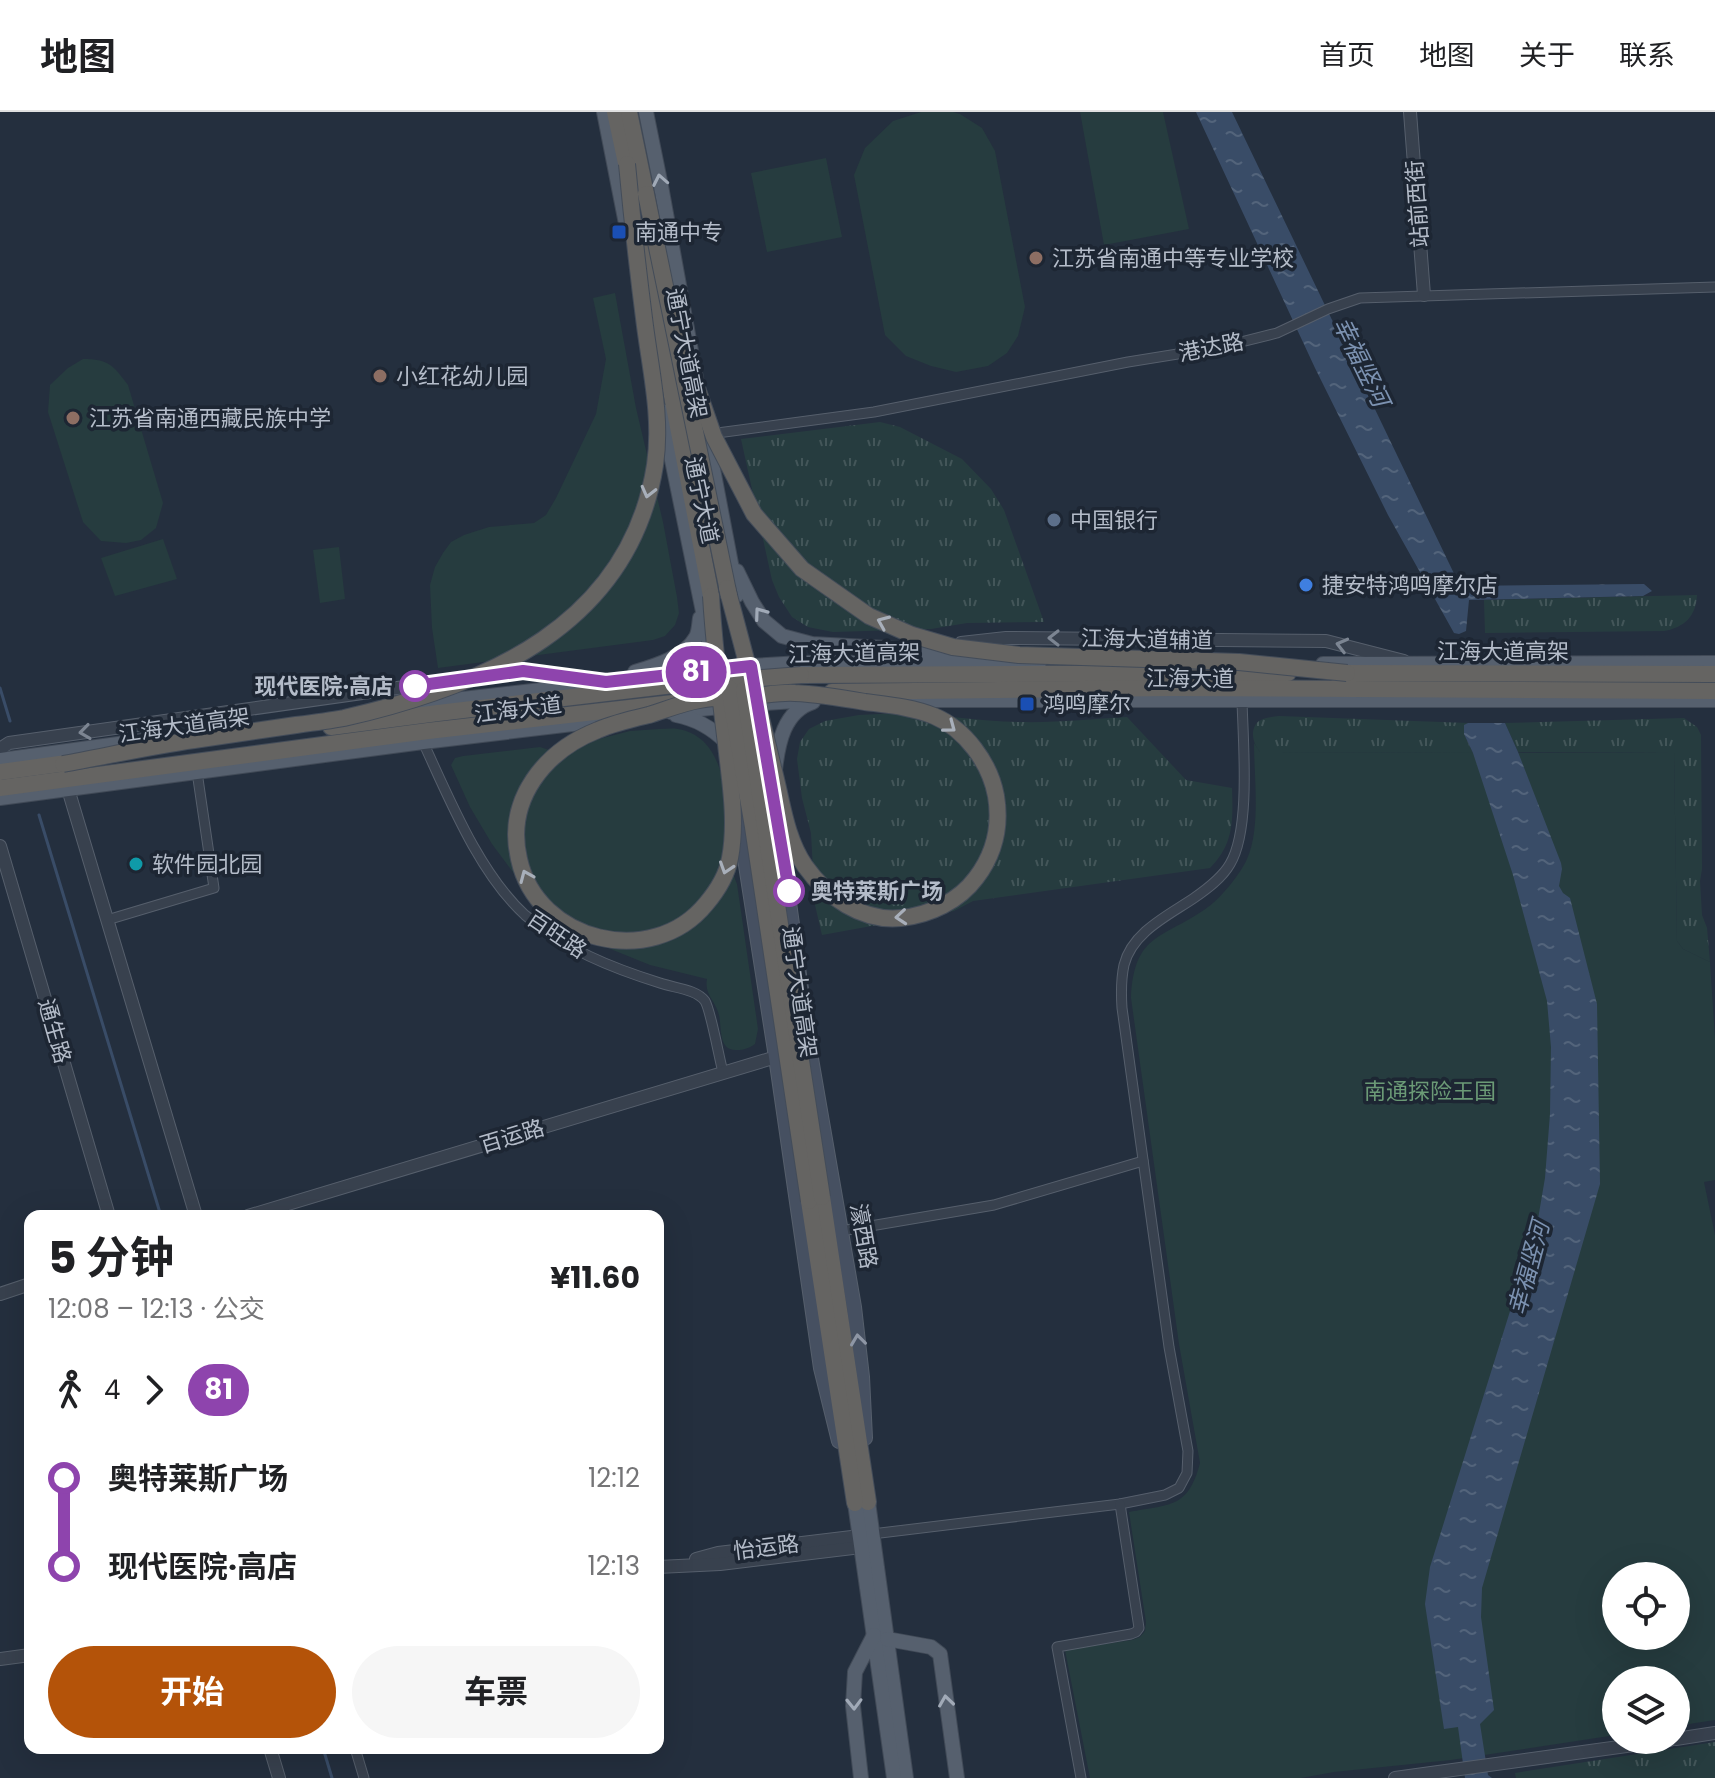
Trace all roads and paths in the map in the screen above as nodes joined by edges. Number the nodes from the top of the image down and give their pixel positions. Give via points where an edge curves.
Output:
1 (604, 112) edge
2 (615, 112) edge
3 (629, 112) edge
4 (646, 112) edge
5 (1410, 112) edge
6 (627, 164) junction
7 (646, 194) junction
8 (1715, 287) edge
9 (1424, 295) junction
10 (706, 434) junction
11 (724, 532) junction
12 (727, 588) junction
13 (704, 593) junction
14 (904, 649) junction
15 (877, 663) junction
16 (994, 663) junction
17 (1715, 663) edge
18 (1417, 664) junction
19 (751, 666) junction
20 (714, 670) junction
21 (1347, 673) junction
22 (1715, 674) edge
23 (606, 682) junction
24 (1715, 691) edge
25 (794, 693) junction
26 (696, 700) junction
27 (820, 700) junction
28 (1242, 700) junction
29 (1715, 700) edge
30 (758, 703) junction
31 (721, 708) junction
32 (664, 713) junction
33 (423, 742) junction
34 (726, 742) junction
35 (5, 746) edge
36 (0, 760) edge
37 (63, 764) junction
38 (0, 772) edge
39 (197, 772) junction
40 (0, 788) edge
41 (68, 789) junction
42 (773, 790) junction
43 (0, 798) edge
44 (0, 846) edge
45 (107, 920) junction
46 (776, 1057) junction
47 (723, 1072) junction
48 (1143, 1161) junction
49 (816, 1199) junction
50 (107, 1210) edge
51 (194, 1210) edge
52 (268, 1210) edge
53 (841, 1231) junction
54 (24, 1286) edge
55 (0, 1294) edge
56 (861, 1503) junction
57 (1120, 1504) junction
58 (864, 1539) junction
59 (664, 1566) edge
60 (880, 1637) junction
61 (24, 1656) edge
62 (0, 1659) edge
63 (1715, 1733) edge
64 (1690, 1737) edge
65 (1602, 1749) edge
66 (272, 1754) edge
67 (357, 1754) edge
68 (279, 1778) edge
69 (364, 1778) edge
70 (861, 1778) edge
71 (894, 1778) edge
72 (906, 1778) edge
73 (957, 1778) edge
74 (1081, 1778) edge
75 (1395, 1778) edge

1 - 13 main road, 通宁大道
2 - 6 highway, 通宁大道高架
3 - 7 highway, 通宁大道高架
10 -> 4 main road, 通宁大道
5 - 9 street, 站前西街
6 - 13 highway, 通宁大道高架, bridge via 669,375
6 -> 37 highway, bridge via 657,435 642,516 628,550 601,590 526,651 434,693 343,718
7 - 12 highway, 通宁大道高架, bridge
21 -> 7 highway, bridge via 953,647 912,635 840,598 802,569 754,514 727,464 700,402 671,272
8 - 9 street, 港达路
9 - 10 street, 港达路 via 1360,298 1277,333 1221,347 874,412
10 - 11 main road, 通宁大道
14 -> 11 main road via 812,644 782,636 752,602
11 - 19 main road, 通宁大道
25 -> 12 highway, bridge via 937,717 972,744 994,786 998,813 990,856 966,890 930,911 895,919 875,917 835,898 805,865 791,840
12 - 49 highway, 通宁大道高架, bridge via 766,826
13 - 20 main road, 通宁大道
13 - 23 main road via 696,636 685,650
13 -> 26 highway, bridge via 730,782 730,862 697,915 659,936 627,941 575,929 542,905 519,862 517,832 524,795 543,765 597,730
13 - 49 highway, 通宁大道高架, bridge via 726,665
14 - 15 street, 江海大道辅道
14 - 16 main road
18 -> 14 street, 江海大道辅道 via 1326,641 1006,638
15 - 16 main road, 江海大道
15 - 19 main road, 江海大道
16 - 18 main road, 江海大道
17 - 18 main road, 江海大道
19 - 20 main road, 江海大道
19 - 30 main road, 通宁大道
20 - 23 main road, 江海大道
20 - 31 main road, 通宁大道
21 - 22 highway, 江海大道高架
21 - 37 highway, 江海大道高架, bridge via 801,675 438,713
23 -> 35 street via 523,671
23 - 36 main road, 江海大道
24 - 25 highway, 江海大道高架, bridge via 1172,688
25 - 26 highway, 江海大道高架, bridge
26 - 40 highway, 江海大道高架, bridge
27 - 28 main road, 江海大道
27 - 30 main road, 江海大道
27 - 42 main road via 798,709 787,723
28 - 29 main road, 江海大道
28 - 48 street via 1243,814 1230,865 1202,893 1142,935 1125,961 1122,1008
30 - 31 main road, 江海大道
30 - 42 main road, 濠西路
31 - 32 main road, 江海大道
31 - 34 main road, 濠西路
32 - 33 main road, 江海大道
32 - 34 main road via 712,728
33 - 39 main road, 江海大道
33 - 47 street, 百旺路 via 481,860 504,892 525,915 588,957 698,994 707,1003
34 - 46 main road, 濠西路
37 - 38 highway, 江海大道高架
39 - 41 main road, 江海大道
39 - 45 street via 214,888
41 - 43 main road, 江海大道
41 - 45 street
42 - 53 main road, 濠西路
44 - 50 street, 通生路
45 - 51 street
46 - 47 street, 百运路
46 - 56 main road, 濠西路 via 821,1368
47 - 52 street, 百运路
48 - 53 street via 994,1205
48 - 57 street via 1188,1451 1187,1473 1179,1488 1165,1495
49 - 56 highway, 通宁大道高架
56 -> 53 main road, 濠西路 via 862,1377
54 - 55 street
56 - 58 main road, 濠西路
57 - 58 street
57 - 74 street via 1139,1628 1131,1634 1057,1647
58 - 59 street, 怡运路 via 718,1553
58 - 60 main road, 濠西路
60 -> 70 main road via 855,1672
60 - 71 main road, 濠西路
60 - 72 main road, 濠西路
73 -> 60 main road via 940,1654 931,1647
61 - 62 street
63 - 64 street
65 - 75 street
66 - 68 street
67 - 69 street

